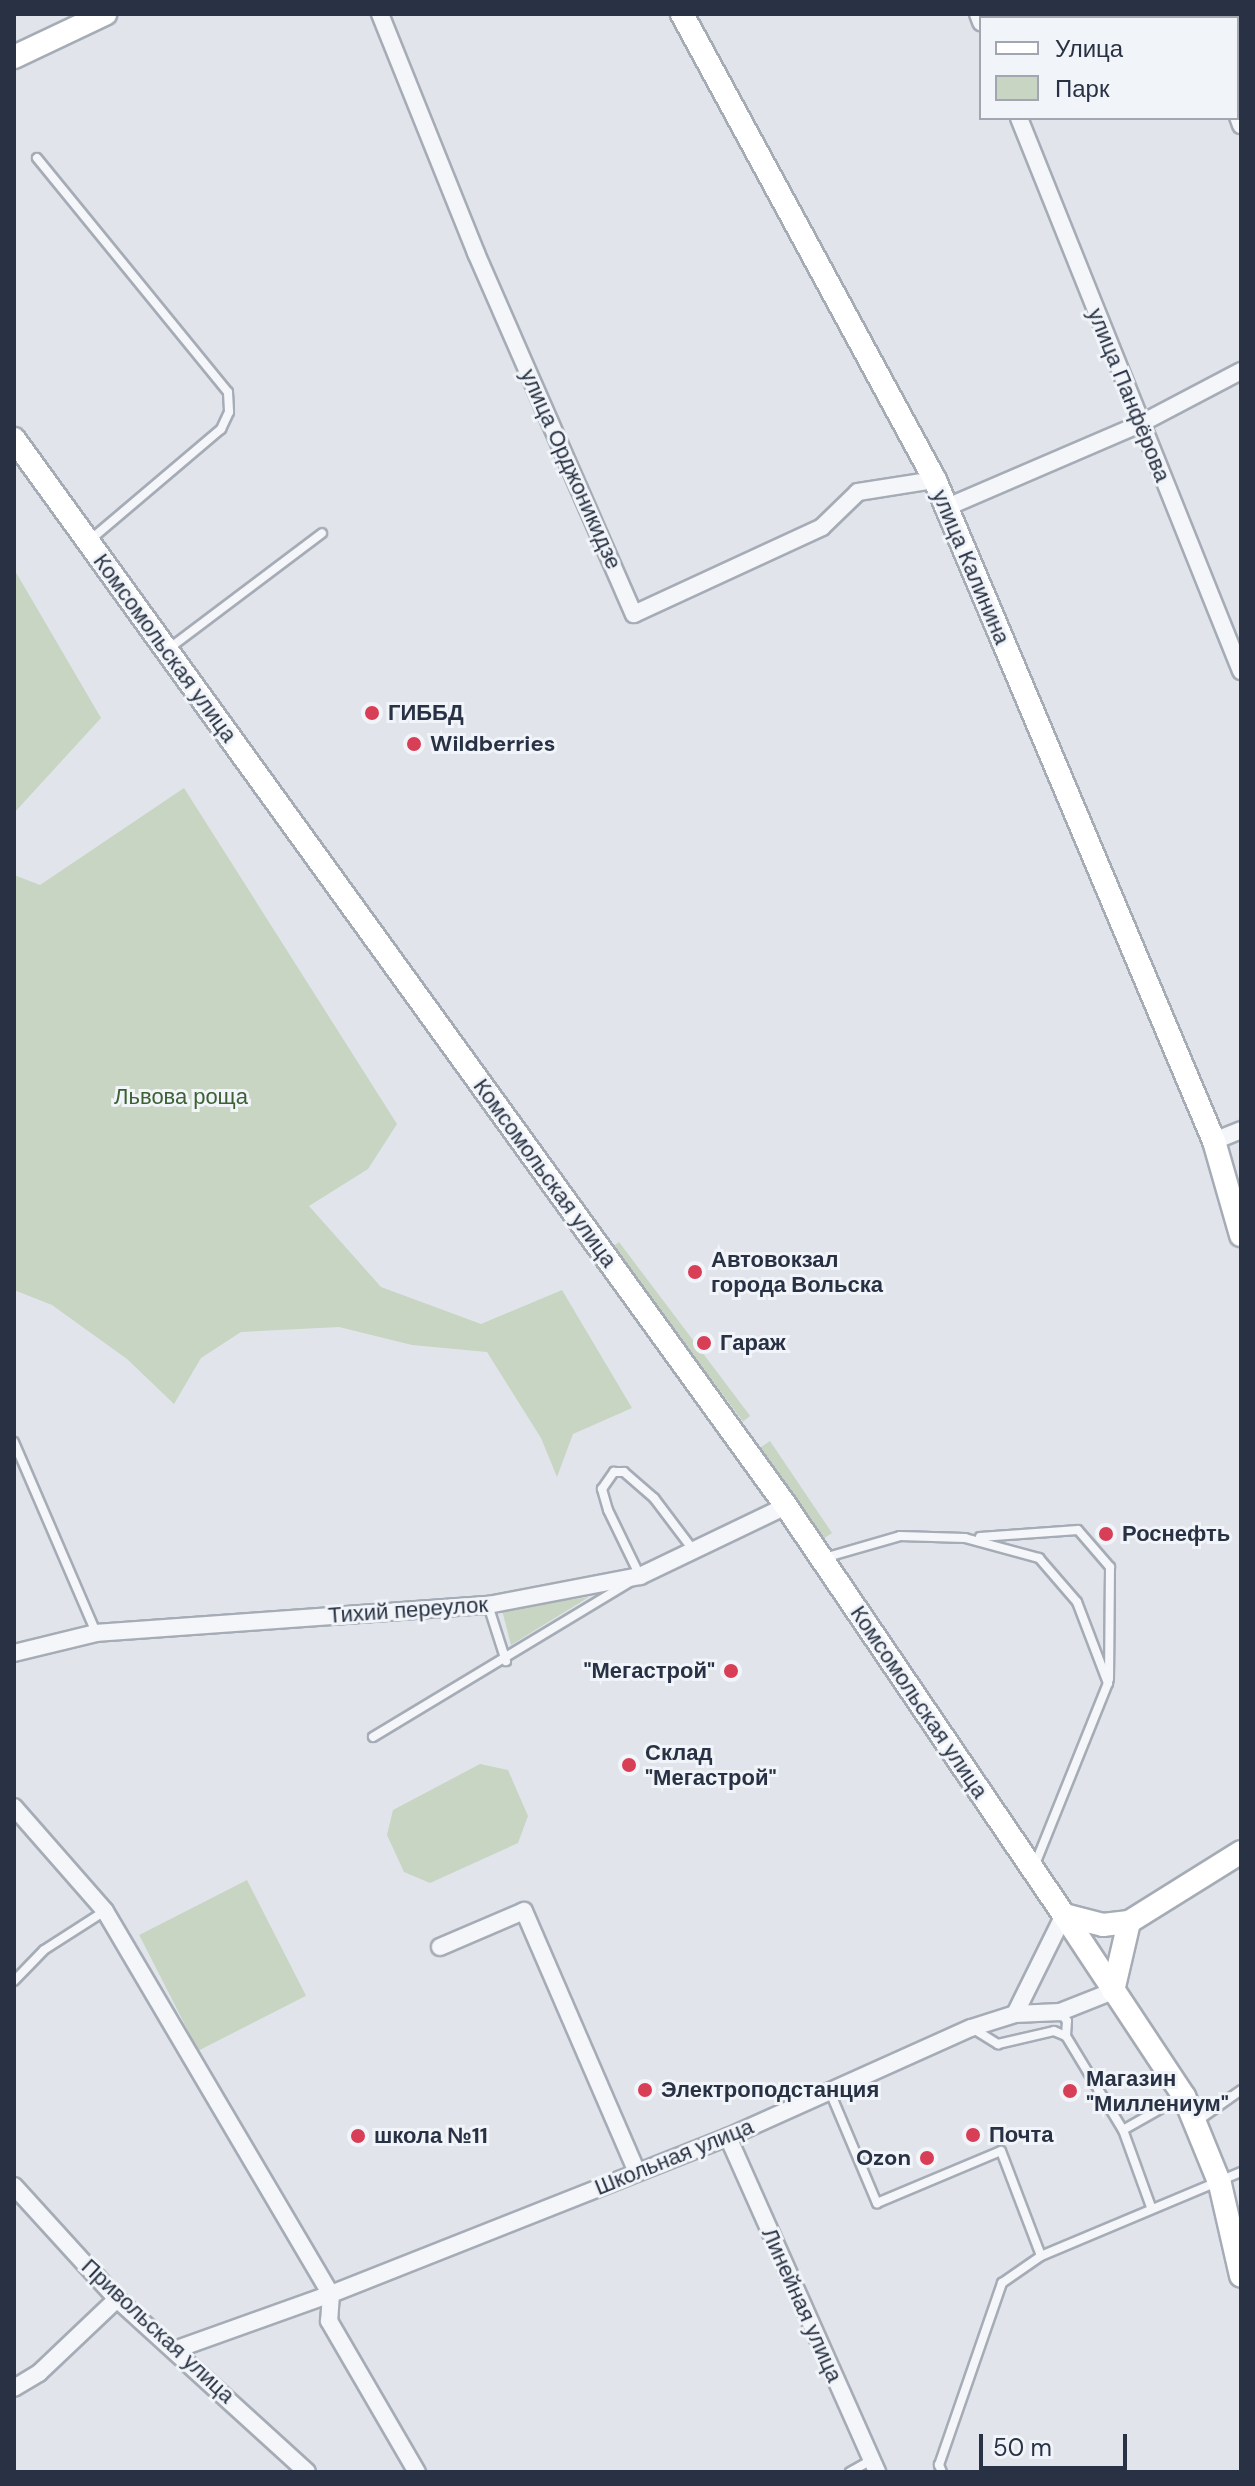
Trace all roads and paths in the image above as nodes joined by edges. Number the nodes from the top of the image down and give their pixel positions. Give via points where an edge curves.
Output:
1 (105, 14) edge
2 (380, 14) edge
3 (682, 14) edge
4 (14, 57) edge
5 (1020, 120) edge
6 (37, 158) dead end
7 (1241, 371) edge
8 (1140, 424) junction
9 (14, 439) edge
10 (935, 480) junction
11 (945, 508) junction
12 (322, 533) dead end
13 (88, 541) junction
14 (166, 650) junction
15 (1241, 671) edge
16 (1241, 1130) edge
17 (1214, 1141) junction
18 (1241, 1235) edge
19 (14, 1442) edge
20 (786, 1506) junction
21 (965, 1538) junction
22 (695, 1552) junction
23 (822, 1559) junction
24 (640, 1576) junction
25 (488, 1605) junction
26 (96, 1633) junction
27 (14, 1653) edge
28 (506, 1661) junction
29 (1108, 1683) junction
30 (373, 1737) dead end
31 (14, 1807) edge
32 (1241, 1852) edge
33 (1033, 1869) junction
34 (105, 1911) junction
35 (1064, 1915) junction
36 (1129, 1922) junction
37 (440, 1947) dead end
38 (14, 1981) edge
39 (1113, 1991) junction
40 (1060, 2012) junction
41 (1015, 2014) junction
42 (971, 2028) junction
43 (1066, 2036) junction
44 (1241, 2090) edge
45 (830, 2092) junction
46 (1184, 2096) junction
47 (1195, 2122) junction
48 (1123, 2130) junction
49 (728, 2137) junction
50 (637, 2172) junction
51 (1241, 2172) edge
52 (1220, 2184) junction
53 (14, 2186) edge
54 (1151, 2207) junction
55 (1041, 2256) junction
56 (1241, 2276) edge
57 (331, 2294) junction
58 (117, 2299) junction
59 (177, 2349) junction
60 (14, 2388) edge
61 (874, 2466) edge
62 (307, 2472) edge
63 (417, 2472) edge
64 (850, 2472) edge
65 (942, 2472) edge

1 - 4 main road
2 - 10 street, улица Орджоникидзе via 476,253 634,614 822,527 858,492
3 - 10 main road, улица Калинина
5 - 8 street, улица Панфёрова
6 - 13 lane via 228,392 229,412 221,429
7 - 8 street
8 - 11 street
8 - 15 street, улица Панфёрова
9 - 13 main road, Комсомольская улица
10 - 11 main road, улица Калинина
11 - 17 main road, улица Калинина
12 - 14 lane
13 - 14 main road, Комсомольская улица
14 - 20 main road, Комсомольская улица
16 - 17 street
17 - 18 main road, улица Калинина
19 - 26 lane
20 - 22 street, Тихий переулок
20 - 23 main road, Комсомольская улица
21 - 23 lane via 900,1536
21 - 29 lane via 1039,1558 1077,1602
21 - 29 lane via 1078,1530 1110,1567
22 - 24 street, Тихий переулок
22 - 24 lane via 654,1498 624,1472 614,1472 602,1489
23 - 33 main road, Комсомольская улица
24 - 25 street, Тихий переулок
24 - 28 lane
25 - 26 street, Тихий переулок
25 - 28 lane
26 - 27 street, Тихий переулок
28 - 30 lane
29 - 33 lane
31 - 34 street
32 - 36 main road
33 - 35 main road, Комсомольская улица
34 - 38 lane via 44,1950
34 - 57 street
35 - 36 main road via 1103,1925
35 - 39 main road, Комсомольская улица
35 - 41 street
36 - 39 main road
37 - 50 street via 524,1911
39 - 40 street, Школьная улица
39 - 46 main road, Комсомольская улица
40 - 41 street, Школьная улица
40 - 43 lane via 1067,2021
41 - 42 street, Школьная улица
42 - 43 lane via 998,2044 1054,2031
42 - 45 street, Школьная улица
43 - 48 lane
44 - 47 lane
45 - 49 street, Школьная улица
45 - 55 lane via 877,2203 1001,2151
46 - 47 main road, Комсомольская улица
46 - 48 lane
47 - 52 main road, Комсомольская улица
48 - 54 lane
49 - 50 street, Школьная улица
49 - 61 street, Линейная улица
50 - 57 street, Школьная улица
51 - 52 lane
52 - 54 lane
52 - 56 main road, Комсомольская улица
53 - 58 street, Привольская улица
54 - 55 lane
55 - 65 lane via 1002,2283 939,2465
57 - 59 street, Школьная улица
57 - 63 street via 329,2321
58 - 59 street, Привольская улица
58 - 60 street via 39,2373
59 - 62 street, Привольская улица
61 - 64 lane

